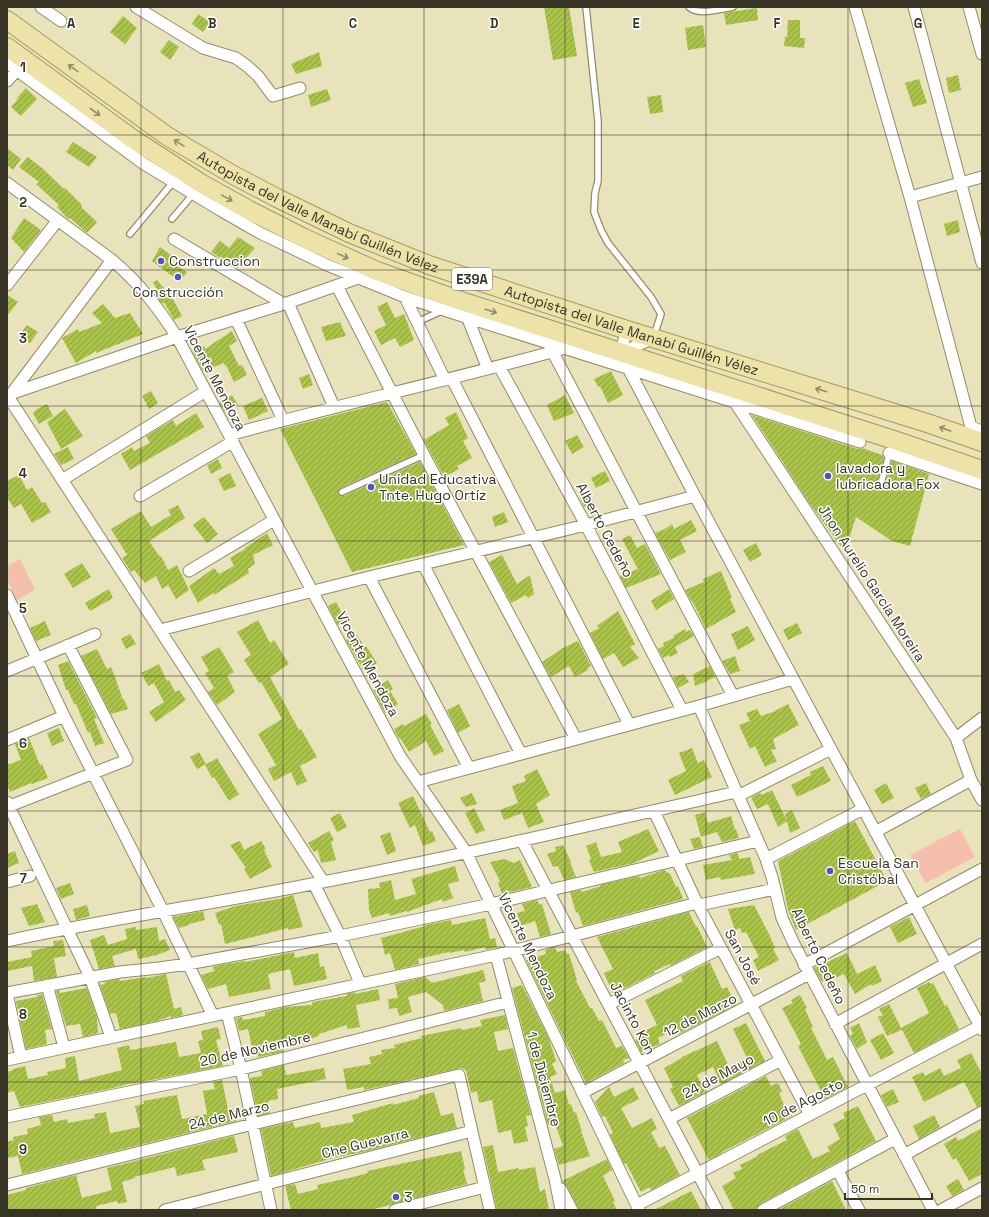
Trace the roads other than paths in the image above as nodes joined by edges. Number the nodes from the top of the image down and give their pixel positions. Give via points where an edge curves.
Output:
1 (42, 7) edge
2 (136, 7) edge
3 (586, 7) edge
4 (689, 7) edge
5 (733, 7) edge
6 (855, 7) edge
7 (914, 7) edge
8 (969, 7) edge
9 (7, 20) edge
10 (61, 21) dead end
11 (7, 47) edge
12 (982, 54) edge
13 (7, 63) edge
14 (21, 66) junction
15 (7, 81) edge
16 (300, 88) dead end
17 (178, 177) junction
18 (982, 177) edge
19 (7, 183) edge
20 (960, 183) junction
21 (202, 184) junction
22 (910, 197) junction
23 (172, 219) dead end
24 (58, 220) junction
25 (130, 234) dead end
26 (174, 239) dead end
27 (112, 260) junction
28 (982, 263) edge
29 (377, 271) junction
30 (357, 278) junction
31 (7, 285) edge
32 (337, 286) junction
33 (405, 297) junction
34 (461, 301) junction
35 (286, 303) junction
36 (444, 310) junction
37 (468, 318) junction
38 (236, 319) junction
39 (417, 322) junction
40 (627, 330) junction
41 (177, 337) junction
42 (653, 338) junction
43 (550, 348) junction
44 (624, 361) junction
45 (499, 366) junction
46 (488, 369) junction
47 (448, 380) junction
48 (206, 392) junction
49 (392, 392) junction
50 (9, 394) edge
51 (731, 395) junction
52 (334, 407) junction
53 (283, 420) junction
54 (977, 433) edge
55 (230, 438) junction
56 (860, 442) dead end
57 (892, 447) junction
58 (424, 455) junction
59 (982, 470) edge
60 (62, 480) junction
61 (881, 483) dead end
62 (982, 484) edge
63 (342, 492) dead end
64 (140, 496) dead end
65 (695, 496) junction
66 (637, 511) junction
67 (274, 520) junction
68 (586, 525) junction
69 (532, 538) junction
70 (477, 551) junction
71 (423, 564) junction
72 (189, 571) dead end
73 (369, 577) junction
74 (312, 592) junction
75 (8, 598) edge
76 (160, 630) junction
77 (95, 634) dead end
78 (68, 645) junction
79 (36, 659) junction
80 (7, 671) edge
81 (793, 679) junction
82 (733, 696) junction
83 (699, 706) junction
84 (682, 710) junction
85 (64, 716) junction
86 (982, 718) edge
87 (629, 724) junction
88 (956, 738) junction
89 (576, 739) junction
90 (7, 740) edge
91 (831, 748) junction
92 (521, 754) junction
93 (469, 768) junction
94 (92, 773) junction
95 (971, 780) junction
96 (418, 782) junction
97 (737, 794) junction
98 (982, 800) edge
99 (8, 805) edge
100 (863, 809) junction
101 (654, 811) junction
102 (875, 832) junction
103 (522, 841) junction
104 (758, 841) junction
105 (466, 852) junction
106 (766, 859) junction
107 (677, 861) junction
108 (982, 870) edge
109 (30, 876) dead end
110 (7, 882) edge
111 (319, 883) junction
112 (775, 889) junction
113 (548, 891) junction
114 (491, 904) junction
115 (698, 904) junction
116 (915, 905) junction
117 (163, 911) junction
118 (67, 928) junction
119 (340, 936) junction
120 (572, 936) junction
121 (7, 941) edge
122 (982, 944) edge
123 (721, 948) junction
124 (513, 951) junction
125 (496, 955) junction
126 (946, 962) junction
127 (188, 964) junction
128 (806, 970) junction
129 (90, 977) junction
130 (360, 984) junction
131 (47, 985) junction
132 (7, 994) edge
133 (508, 1002) junction
134 (609, 1004) junction
135 (752, 1005) junction
136 (227, 1012) junction
137 (213, 1016) junction
138 (835, 1024) junction
139 (981, 1027) edge
140 (111, 1037) junction
141 (64, 1047) junction
142 (21, 1057) junction
143 (7, 1060) edge
144 (781, 1060) junction
145 (640, 1063) junction
146 (241, 1069) junction
147 (867, 1085) junction
148 (582, 1093) junction
149 (982, 1112) edge
150 (810, 1115) junction
151 (7, 1117) edge
152 (669, 1119) junction
153 (253, 1124) junction
154 (472, 1131) junction
155 (895, 1139) junction
156 (904, 1155) junction
157 (838, 1171) junction
158 (698, 1174) junction
159 (265, 1184) junction
160 (7, 1185) edge
161 (485, 1187) junction
162 (982, 1188) edge
163 (638, 1207) edge
164 (566, 1209) edge
165 (165, 1210) edge
166 (271, 1210) edge
167 (394, 1210) edge
168 (490, 1210) edge
169 (717, 1210) edge
170 (763, 1210) edge
171 (859, 1210) edge
172 (934, 1210) edge
173 (941, 1210) edge

1 - 10 street
2 - 16 street via 203,48 236,58 258,76 273,96
3 - 42 lane via 598,121 598,182 594,212 608,243 651,297 661,314
4 - 5 lane via 698,12
6 - 22 street
7 - 20 street
8 - 12 street
40 -> 9 main road, Autopista del Valle Manabí Guillén Vélez / E39A via 430,265 349,233 277,198 167,136
11 - 14 main road, Autopista del Valle Manabí Guillén Vélez / E39A
13 - 14 street
14 - 15 street
14 - 17 main road, Autopista del Valle Manabí Guillén Vélez / E39A via 133,139
17 - 21 main road, Autopista del Valle Manabí Guillén Vélez / E39A
17 - 25 lane
17 - 30 street via 260,233
18 - 20 street
19 - 24 street, Vicente Mendoza
20 - 22 street
20 - 28 street
21 - 23 lane
21 -> 29 main road, Autopista del Valle Manabí Guillén Vélez / E39A via 304,238
22 - 54 street
24 - 27 street, Vicente Mendoza
24 - 31 street
26 - 35 street
27 - 41 street, Vicente Mendoza via 149,296
27 - 50 street
29 - 30 street
29 - 34 main road, Autopista del Valle Manabí Guillén Vélez / E39A
30 - 32 street
30 - 33 street
32 - 35 street
32 - 49 street
33 - 36 street
33 - 39 street
34 - 37 street
34 -> 44 main road, Autopista del Valle Manabí Guillén Vélez / E39A
35 - 38 street
35 - 52 street
36 - 37 street
36 - 39 lane
37 - 43 street
37 - 46 street
38 - 41 street
38 - 53 street
39 - 47 street
40 - 42 main road, Autopista del Valle Manabí Guillén Vélez / E39A
40 - 44 street
41 - 48 street, Vicente Mendoza
41 - 50 street
42 - 44 street
54 -> 42 main road, Autopista del Valle Manabí Guillén Vélez / E39A via 927,423
43 - 44 street
43 - 45 street
43 - 66 street
44 - 51 main road, Autopista del Valle Manabí Guillén Vélez / E39A
44 - 65 street
45 - 46 street
45 - 68 street, Alberto Cedeño
46 - 47 street
47 - 49 street
47 - 69 street
48 - 55 street, Vicente Mendoza
48 - 60 street
49 - 52 street
49 - 58 street
50 - 60 street
51 - 56 street
51 - 57 main road, Autopista del Valle Manabí Guillén Vélez / E39A
51 - 88 street, Jhon Aurelio García Moreira
52 - 53 street
53 - 55 street
55 - 64 street
55 - 67 street, Vicente Mendoza
57 - 59 main road, Autopista del Valle Manabí Guillén Vélez / E39A
57 - 61 lane
57 - 62 street
58 - 63 lane
58 - 70 street
60 - 76 street
65 - 66 street
65 - 81 street
66 - 68 street
66 - 82 street
67 - 72 street
67 - 74 street, Vicente Mendoza
68 - 69 street
68 - 84 street, Alberto Cedeño
69 - 70 street
69 - 87 street
70 - 71 street
70 - 89 street
71 - 73 street
71 - 92 street
73 - 74 street
73 - 93 street
74 - 76 street
74 - 96 street, Vicente Mendoza via 400,756
75 - 79 street
76 - 111 street
77 - 78 street
78 - 79 street
78 - 94 street via 127,760
79 - 80 street
79 - 85 street
81 - 82 street
81 - 91 street
82 - 83 street
83 - 84 street
83 - 97 street, Alberto Cedeño
84 - 87 street
85 - 90 street
85 - 94 street
86 - 88 street
87 - 89 street
88 - 95 street, Jhon Aurelio García Moreira
89 - 92 street
91 - 97 street
91 - 100 street
92 - 93 street
93 - 96 street
94 - 99 street
94 - 117 street
95 - 98 street, Jhon Aurelio García Moreira
95 - 102 street
96 - 105 street, Vicente Mendoza
97 - 101 street
97 - 104 street, Alberto Cedeño
99 - 118 street
100 - 102 street
100 - 106 street
101 - 103 street
101 - 107 street, San José
102 - 116 street
103 - 105 street
103 - 113 street, Jacinto Kon
104 - 106 street, Alberto Cedeño
104 - 107 street
105 - 111 street
105 - 114 street, Vicente Mendoza
106 - 112 street, Alberto Cedeño
107 - 113 street
107 - 115 street, San José
108 - 116 street, 12 de Marzo
109 - 110 street
111 - 117 street
111 - 119 street
112 - 115 street
112 - 128 street, Alberto Cedeño via 782,918
113 - 114 street
113 - 120 street, Jacinto Kon
114 - 119 street
114 - 124 street, Vicente Mendoza
115 - 120 street
115 - 123 street, San José
116 - 126 street
116 - 128 street, 12 de Marzo
117 - 118 street
117 - 127 street
118 - 121 street
118 - 129 street
119 - 127 street
119 - 130 street
120 - 124 street
120 - 134 street, Jacinto Kon
122 - 126 street
123 - 134 street
123 - 135 street, San José
124 - 125 street
124 - 148 street, Vicente Mendoza
125 - 130 street
125 - 133 street, 1 de Diciembre
126 - 138 street
126 - 139 street
127 - 129 street
127 - 137 street
128 - 135 street, 12 de Marzo
128 - 138 street, Alberto Cedeño
129 - 131 street
129 - 140 street
130 - 136 street
131 - 132 street
131 - 141 street
132 - 142 street
133 - 146 street, 20 de Noviembre
133 - 164 street, 1 de Diciembre via 555,1179
134 - 145 street, Jacinto Kon
135 - 144 street, San José
135 - 145 street, 12 de Marzo
136 - 137 street
136 - 146 street
137 - 140 street
138 - 147 street, Alberto Cedeño
139 - 147 street, 10 de Agosto
140 - 141 street
141 - 142 street
142 - 143 street
144 - 150 street, San José
144 - 152 street, 24 de Mayo
145 - 148 street, 12 de Marzo
145 - 152 street, Jacinto Kon
146 - 151 street, 20 de Noviembre
146 - 153 street
147 - 150 street, 10 de Agosto
147 - 155 street, Alberto Cedeño
148 - 163 street, Vicente Mendoza
149 - 156 street
150 - 158 street, 10 de Agosto
152 - 158 street, Jacinto Kon
153 - 154 street, 24 de Marzo via 459,1075
153 - 159 street
153 - 160 street, 24 de Marzo
154 - 159 street, Che Guevarra
154 - 161 street
155 - 156 street, Alberto Cedeño
155 - 157 street
156 - 172 street, Alberto Cedeño
157 - 170 street
157 - 171 street
158 - 163 street, 10 de Agosto
158 - 169 street, Jacinto Kon
159 - 165 street, Che Guevarra
159 - 166 street
161 - 167 street
161 - 168 street
162 - 173 street

